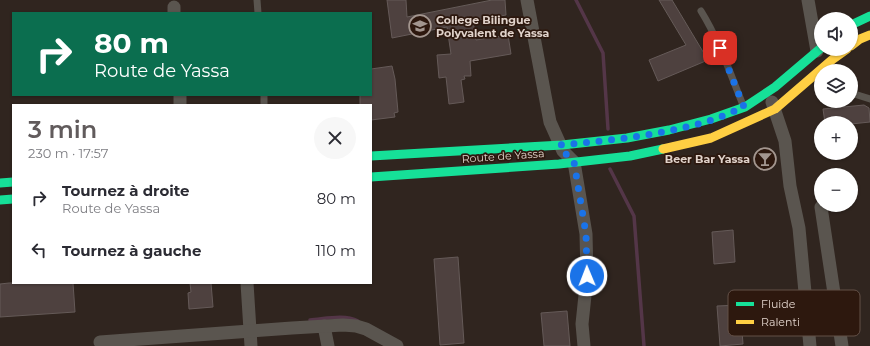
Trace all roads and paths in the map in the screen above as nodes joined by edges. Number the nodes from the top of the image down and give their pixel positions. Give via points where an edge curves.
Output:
1 (257, 0) edge
2 (527, 0) edge
3 (808, 0) edge
4 (701, 11) dead end
5 (258, 12) edge
6 (870, 16) edge
7 (858, 22) edge
8 (814, 31) edge
9 (870, 35) edge
10 (858, 41) edge
11 (814, 53) edge
12 (839, 56) edge
13 (812, 78) joint
14 (768, 93) junction
15 (858, 95) edge
16 (870, 98) edge
17 (744, 107) junction
18 (775, 110) junction
19 (560, 145) junction
20 (372, 156) edge
21 (574, 162) junction
22 (372, 177) edge
23 (12, 182) edge
24 (0, 183) edge
25 (12, 199) edge
26 (0, 200) edge
27 (822, 212) edge
28 (247, 284) edge
29 (805, 290) edge
30 (834, 290) edge
31 (324, 326) junction
32 (250, 331) junction
33 (809, 336) edge
34 (840, 336) edge
35 (100, 342) dead end
36 (251, 346) edge
37 (328, 346) edge
38 (397, 346) edge
39 (584, 346) edge
40 (810, 346) edge
41 (842, 346) edge

1 - 5 lane
2 - 19 street via 550,122
3 - 8 street
4 - 17 lane via 716,37
6 - 7 main road
9 - 10 main road
11 - 14 main road, Route de Yassa
12 - 13 main road, Route de Yassa
13 - 18 main road, Route de Yassa
14 - 17 main road, Route de Yassa
14 - 18 street
15 - 16 lane
17 - 19 main road, Route de Yassa via 716,118 657,133 617,140
18 - 21 main road, Route de Yassa via 711,138 630,156
18 - 29 street via 785,141 790,186 799,228
19 - 20 main road, Route de Yassa
19 - 21 street
21 - 22 main road, Route de Yassa
21 - 39 street via 586,234 587,276 582,324
23 - 24 main road
25 - 26 main road
27 - 30 street
28 - 32 street
31 - 32 street
31 - 37 street
31 - 38 street via 356,326
32 - 35 street
32 - 36 street
33 - 40 street
34 - 41 street

